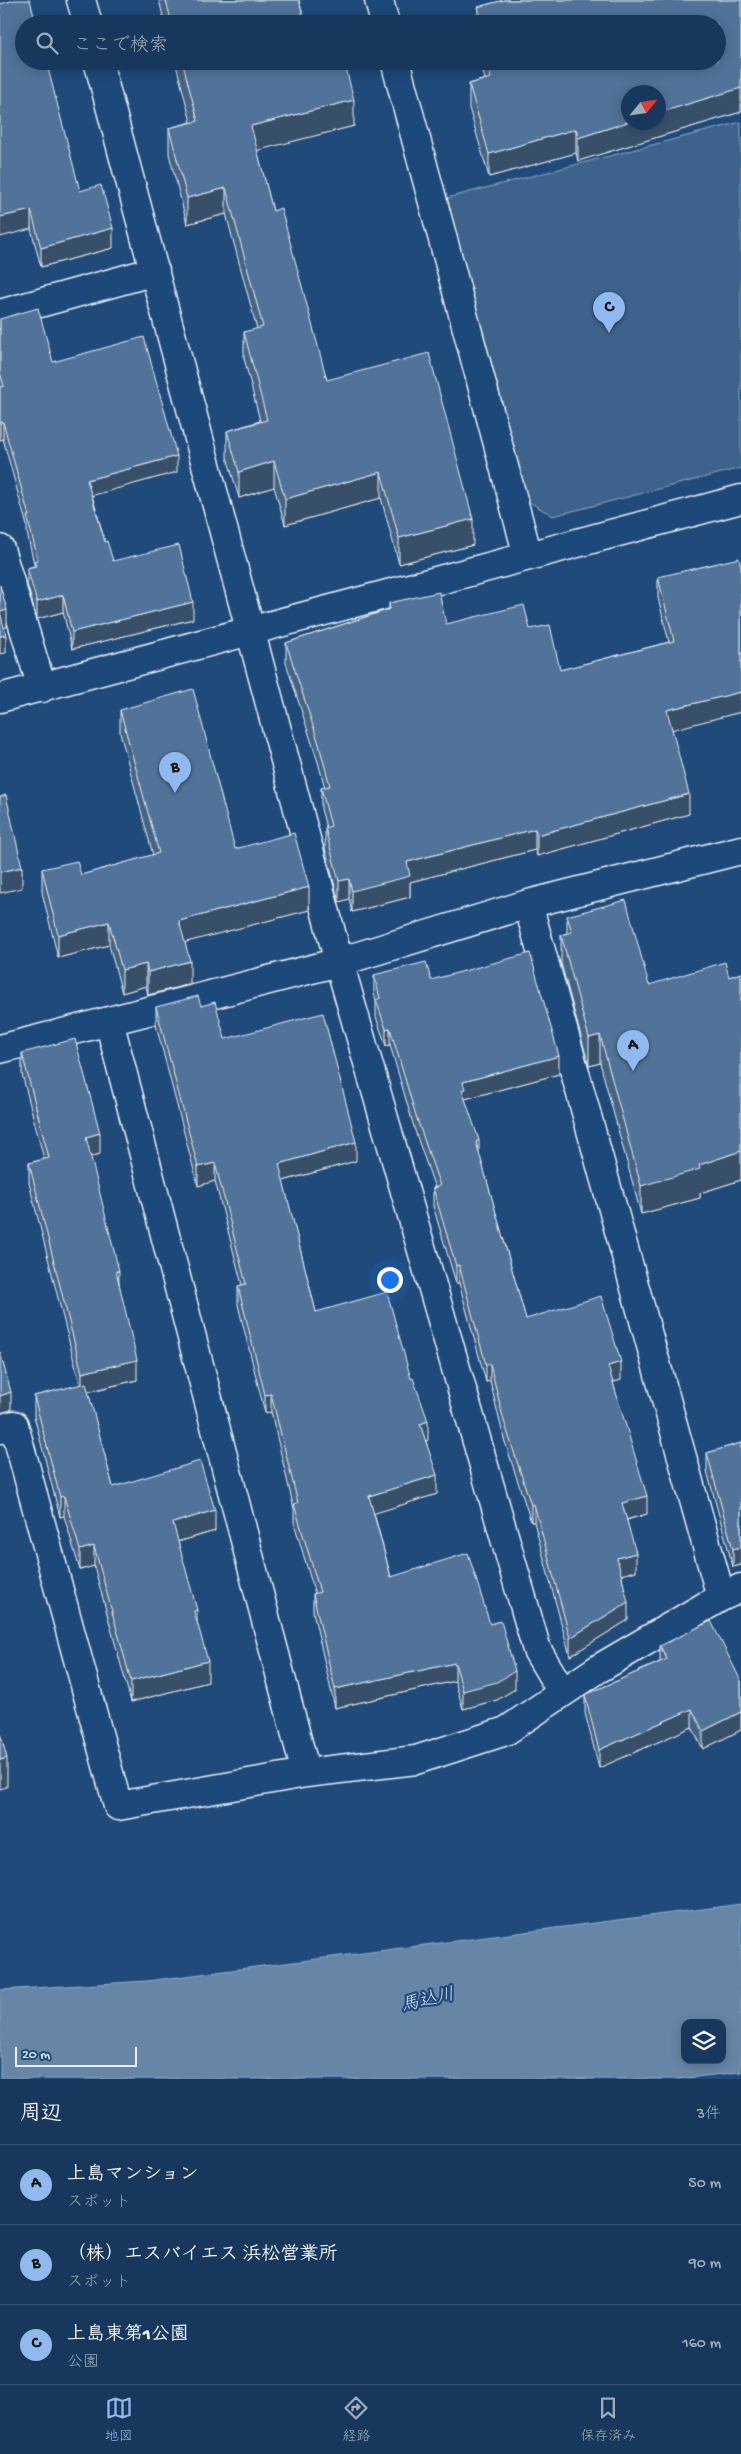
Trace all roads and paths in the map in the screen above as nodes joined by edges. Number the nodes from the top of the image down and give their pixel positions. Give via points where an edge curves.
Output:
1 (81, 0) edge
2 (379, 0) edge
3 (85, 15) edge
4 (383, 15) edge
5 (100, 70) edge
6 (397, 70) edge
7 (154, 271) junction
8 (0, 314) edge
9 (741, 499) edge
10 (0, 549) edge
11 (528, 556) junction
12 (252, 631) junction
13 (42, 688) junction
14 (0, 698) edge
15 (741, 850) edge
16 (528, 904) junction
17 (339, 962) junction
18 (109, 1021) junction
19 (0, 1049) edge
20 (0, 1429) edge
21 (731, 1593) edge
22 (562, 1692) junction
23 (306, 1773) junction

1 - 3 street
2 - 4 street
5 - 7 street
6 - 11 street
7 - 8 street
7 - 12 street
9 - 11 street
10 - 13 street
11 - 12 street
12 - 13 street
12 - 17 street
13 - 14 street
15 - 16 street
16 - 17 street
16 - 21 street
17 - 18 street
17 - 22 street via 537,1650
18 - 19 street
18 - 23 street
20 - 23 street via 14,1425 118,1806
21 - 22 street
22 - 23 street via 506,1731 416,1760

